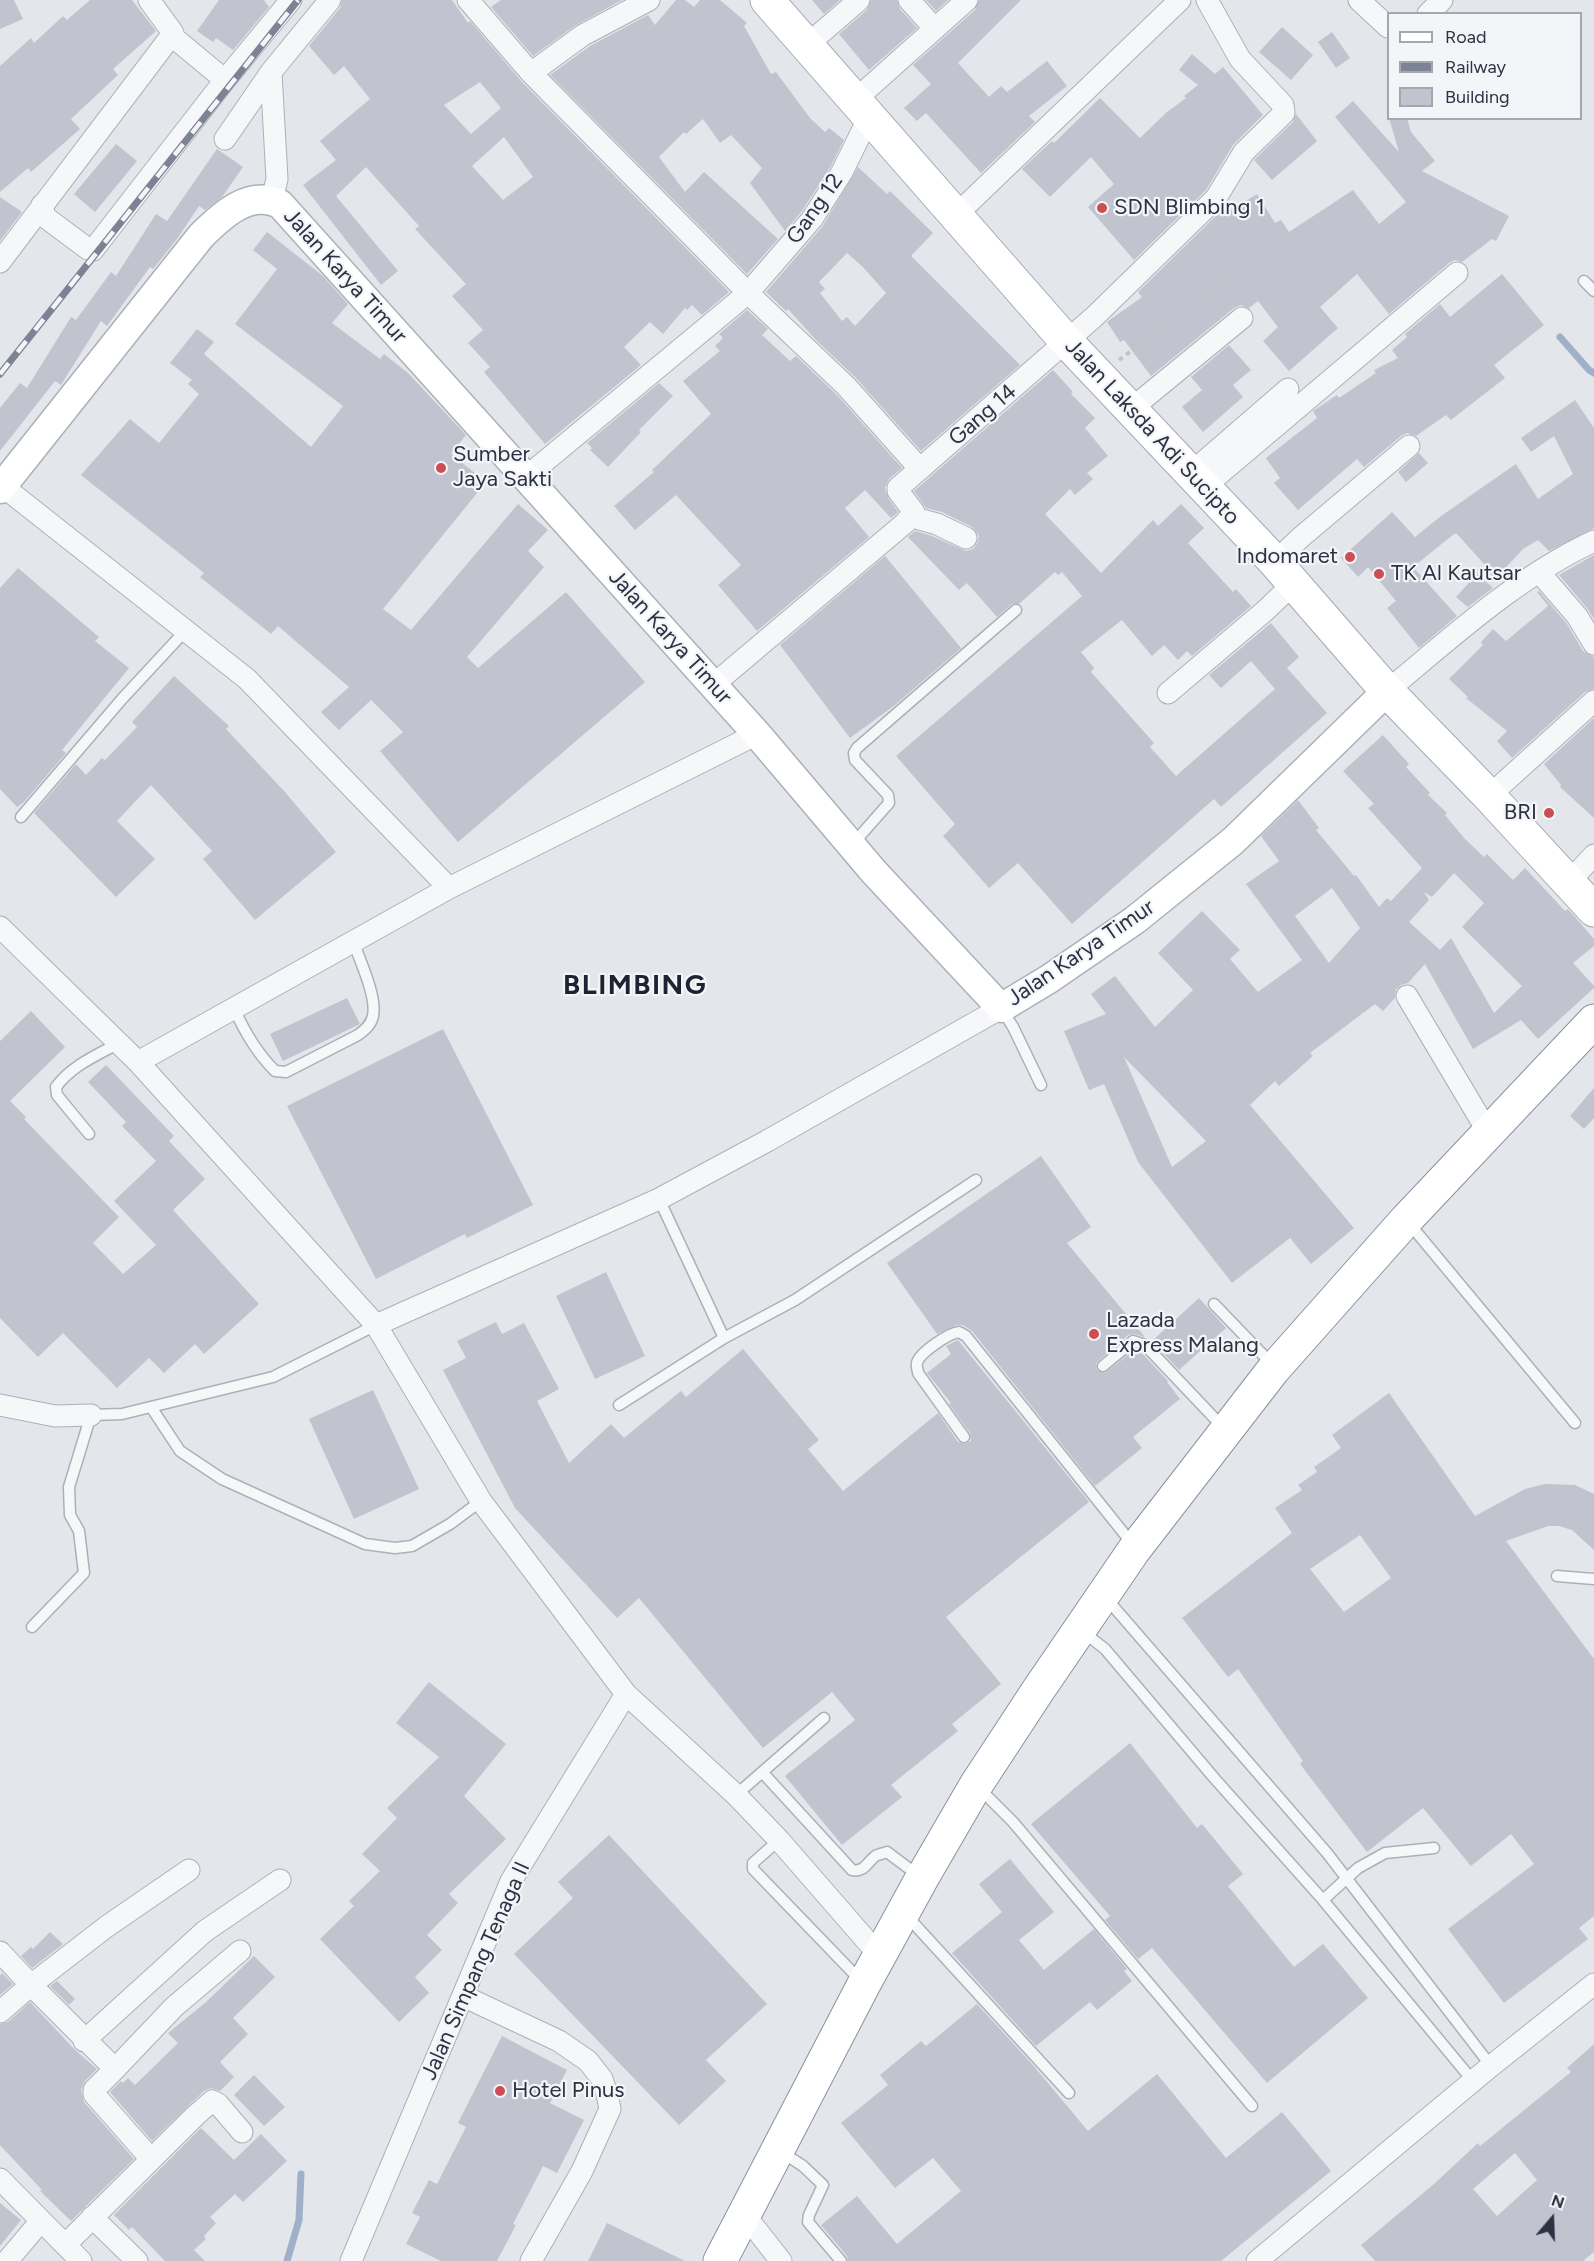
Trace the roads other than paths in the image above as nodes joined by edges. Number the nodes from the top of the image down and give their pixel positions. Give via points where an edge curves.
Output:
1 (149, 0) edge
2 (291, 0) edge
3 (330, 0) edge
4 (468, 0) edge
5 (648, 0) edge
6 (767, 0) edge
7 (859, 0) edge
8 (909, 0) edge
9 (967, 0) edge
10 (1180, 0) edge
11 (1207, 0) edge
12 (1359, 0) edge
13 (1442, 0) edge
14 (1430, 12) edge
15 (1387, 25) edge
16 (935, 29) junction
17 (173, 38) junction
18 (807, 45) junction
19 (270, 72) junction
20 (531, 73) junction
21 (225, 80) junction
22 (862, 108) junction
23 (225, 139) dead end
24 (272, 200) junction
25 (42, 206) junction
26 (955, 216) junction
27 (0, 262) edge
28 (1457, 273) dead end
29 (1584, 281) dead end
30 (1594, 291) edge
31 (748, 293) junction
32 (1242, 318) dead end
33 (1066, 341) junction
34 (1288, 389) dead end
35 (1131, 409) junction
36 (1410, 446) dead end
37 (921, 469) junction
38 (526, 477) junction
39 (1198, 480) junction
40 (1, 486) edge
41 (912, 517) junction
42 (966, 538) dead end
43 (1594, 541) edge
44 (1285, 572) junction
45 (1539, 572) junction
46 (1016, 610) dead end
47 (186, 630) junction
48 (1594, 644) edge
49 (713, 685) junction
50 (1387, 691) junction
51 (1168, 693) dead end
52 (1594, 701) edge
53 (756, 734) junction
54 (1490, 796) junction
55 (21, 817) dead end
56 (852, 846) junction
57 (1594, 855) edge
58 (1568, 883) junction
59 (449, 888) junction
60 (1594, 910) edge
61 (0, 927) edge
62 (353, 941) junction
63 (1407, 996) dead end
64 (234, 1008) junction
65 (1001, 1008) junction
66 (1594, 1021) edge
67 (119, 1043) junction
68 (138, 1062) junction
69 (1041, 1085) dead end
70 (1488, 1132) junction
71 (89, 1134) dead end
72 (976, 1180) dead end
73 (659, 1199) junction
74 (1406, 1220) junction
75 (1214, 1304) dead end
76 (376, 1325) junction
77 (724, 1338) junction
78 (1103, 1366) dead end
79 (1273, 1370) junction
80 (0, 1405) edge
81 (619, 1405) dead end
82 (151, 1407) junction
83 (91, 1415) junction
84 (1575, 1423) dead end
85 (1223, 1434) junction
86 (964, 1437) dead end
87 (481, 1501) junction
88 (1134, 1550) junction
89 (1557, 1576) dead end
90 (1594, 1579) edge
91 (1104, 1595) junction
92 (32, 1627) dead end
93 (1079, 1629) junction
94 (626, 1694) junction
95 (824, 1718) dead end
96 (763, 1773) junction
97 (976, 1785) junction
98 (736, 1795) junction
99 (779, 1840) junction
100 (1434, 1848) dead end
101 (189, 1870) dead end
102 (922, 1878) junction
103 (1346, 1879) junction
104 (280, 1880) dead end
105 (1323, 1900) junction
106 (903, 1912) junction
107 (0, 1952) edge
108 (240, 1952) dead end
109 (879, 1955) junction
110 (31, 1984) junction
111 (864, 1984) junction
112 (1594, 1984) edge
113 (463, 1996) junction
114 (0, 2012) edge
115 (84, 2041) junction
116 (1491, 2066) junction
117 (114, 2069) junction
118 (1473, 2081) junction
119 (1069, 2093) dead end
120 (1252, 2106) dead end
121 (242, 2132) dead end
122 (777, 2149) junction
123 (151, 2159) junction
124 (0, 2179) edge
125 (744, 2214) junction
126 (92, 2217) junction
127 (40, 2222) junction
128 (65, 2245) junction
129 (7, 2261) edge
130 (81, 2261) edge
131 (137, 2261) edge
132 (351, 2261) edge
133 (531, 2261) edge
134 (720, 2261) edge
135 (781, 2261) edge
136 (840, 2261) edge
137 (1257, 2261) edge

1 - 17 street
2 - 21 street
3 - 19 street
4 - 20 street
5 - 20 street via 583,35
6 - 18 main road, Jalan Laksda Adi Sucipto
7 - 18 street
8 - 16 street
9 - 16 street
10 - 26 street
11 - 33 street, Gang 14 via 1240,59 1261,79 1284,113 1244,152 1216,198
12 - 15 street
13 - 14 street
16 - 22 street
17 - 21 street
17 - 25 street
18 - 22 main road, Jalan Laksda Adi Sucipto
19 - 23 street
19 - 24 street via 277,179
20 - 31 street
21 - 25 street via 93,249 45,217
22 - 26 main road, Jalan Laksda Adi Sucipto
22 - 31 street, Gang 12 via 842,172 812,219
24 - 38 street, Jalan Karya Timur via 289,213
24 - 40 street, Jalan Karya Timur via 242,204 201,236
25 - 27 street
26 - 33 main road, Jalan Laksda Adi Sucipto
28 - 39 street
29 - 30 lane
31 - 37 street via 846,386
31 - 38 street, Gang 12
32 - 35 street
33 - 35 main road, Jalan Laksda Adi Sucipto
33 - 37 street, Gang 14
34 - 39 street
35 - 39 main road, Jalan Laksda Adi Sucipto
36 - 44 street via 1300,537
37 - 41 street, Gang 14 via 898,488 914,512
38 - 49 street, Jalan Karya Timur
39 - 44 main road, Jalan Laksda Adi Sucipto
40 - 47 street
41 - 42 street
41 - 49 street
43 - 45 street
44 - 50 main road, Jalan Laksda Adi Sucipto
44 - 51 street via 1266,610
45 - 48 street
45 - 50 street via 1485,610
46 - 56 lane via 857,748 855,760 888,795 889,803
47 - 55 lane
47 - 59 street via 247,678
49 - 53 street, Jalan Karya Timur
50 - 54 main road, Jalan Laksda Adi Sucipto
50 - 65 street, Jalan Karya Timur via 1233,841 1135,920
52 - 54 street
53 - 56 street, Jalan Karya Timur
53 - 59 street
54 - 58 main road, Jalan Laksda Adi Sucipto
56 - 65 street, Jalan Karya Timur
57 - 58 street
58 - 60 main road, Jalan Laksda Adi Sucipto
59 - 62 street
61 - 67 street
62 - 64 street
62 - 64 lane via 374,1004 368,1026 358,1035 286,1072 275,1071 242,1026
63 - 70 street
64 - 68 street
65 - 69 lane
65 - 73 street
66 - 70 main road
67 - 68 street
67 - 71 lane via 86,1061 56,1087 57,1095
68 - 76 street
70 - 74 main road
72 - 77 lane via 795,1300
73 - 76 street
73 - 77 lane
74 - 79 main road
74 - 84 lane
75 - 79 lane
76 - 82 lane via 273,1377
76 - 87 street
77 - 81 lane
78 - 85 lane via 1133,1341 1145,1345 1218,1422
79 - 85 main road
80 - 83 street via 55,1416
82 - 83 lane via 122,1414
82 - 87 lane via 180,1451 222,1479 365,1544 412,1546
83 - 92 lane via 69,1487 70,1515 79,1531 84,1573
85 - 88 main road
86 - 88 lane via 918,1373 917,1363 951,1333 959,1332
87 - 94 street
88 - 91 main road
89 - 90 lane
91 - 93 main road
91 - 103 lane
93 - 97 main road
93 - 105 lane via 1105,1649
94 - 98 street
94 - 113 street, Jalan Simpang Tenaga II via 511,1881
95 - 96 lane
96 - 98 lane
96 - 102 lane via 852,1870 862,1869 887,1852
97 - 102 main road
97 - 120 lane via 1013,1822
98 - 99 street
99 - 109 street
99 - 111 lane via 753,1863 753,1869
100 - 103 lane via 1385,1853
101 - 110 street
102 - 106 main road
103 - 105 lane
103 - 116 lane
104 - 115 street via 205,1931
105 - 118 lane
106 - 109 main road
106 - 119 lane
107 - 110 street
108 - 117 street via 174,2007
109 - 111 main road
110 - 114 street
110 - 115 street
111 - 122 main road
112 - 116 street
113 - 132 street, Jalan Simpang Tenaga II
113 - 133 street via 559,2041 588,2061 602,2079 607,2094 610,2109 582,2171
115 - 117 street
116 - 118 street
117 - 123 street via 94,2094
118 - 137 street
121 - 123 street via 212,2101
122 - 125 main road
122 - 136 lane via 823,2185 808,2222
123 - 126 street
124 - 127 street
125 - 134 main road
125 - 135 street
126 - 128 street
126 - 131 street
127 - 128 street
127 - 129 street
128 - 130 street

